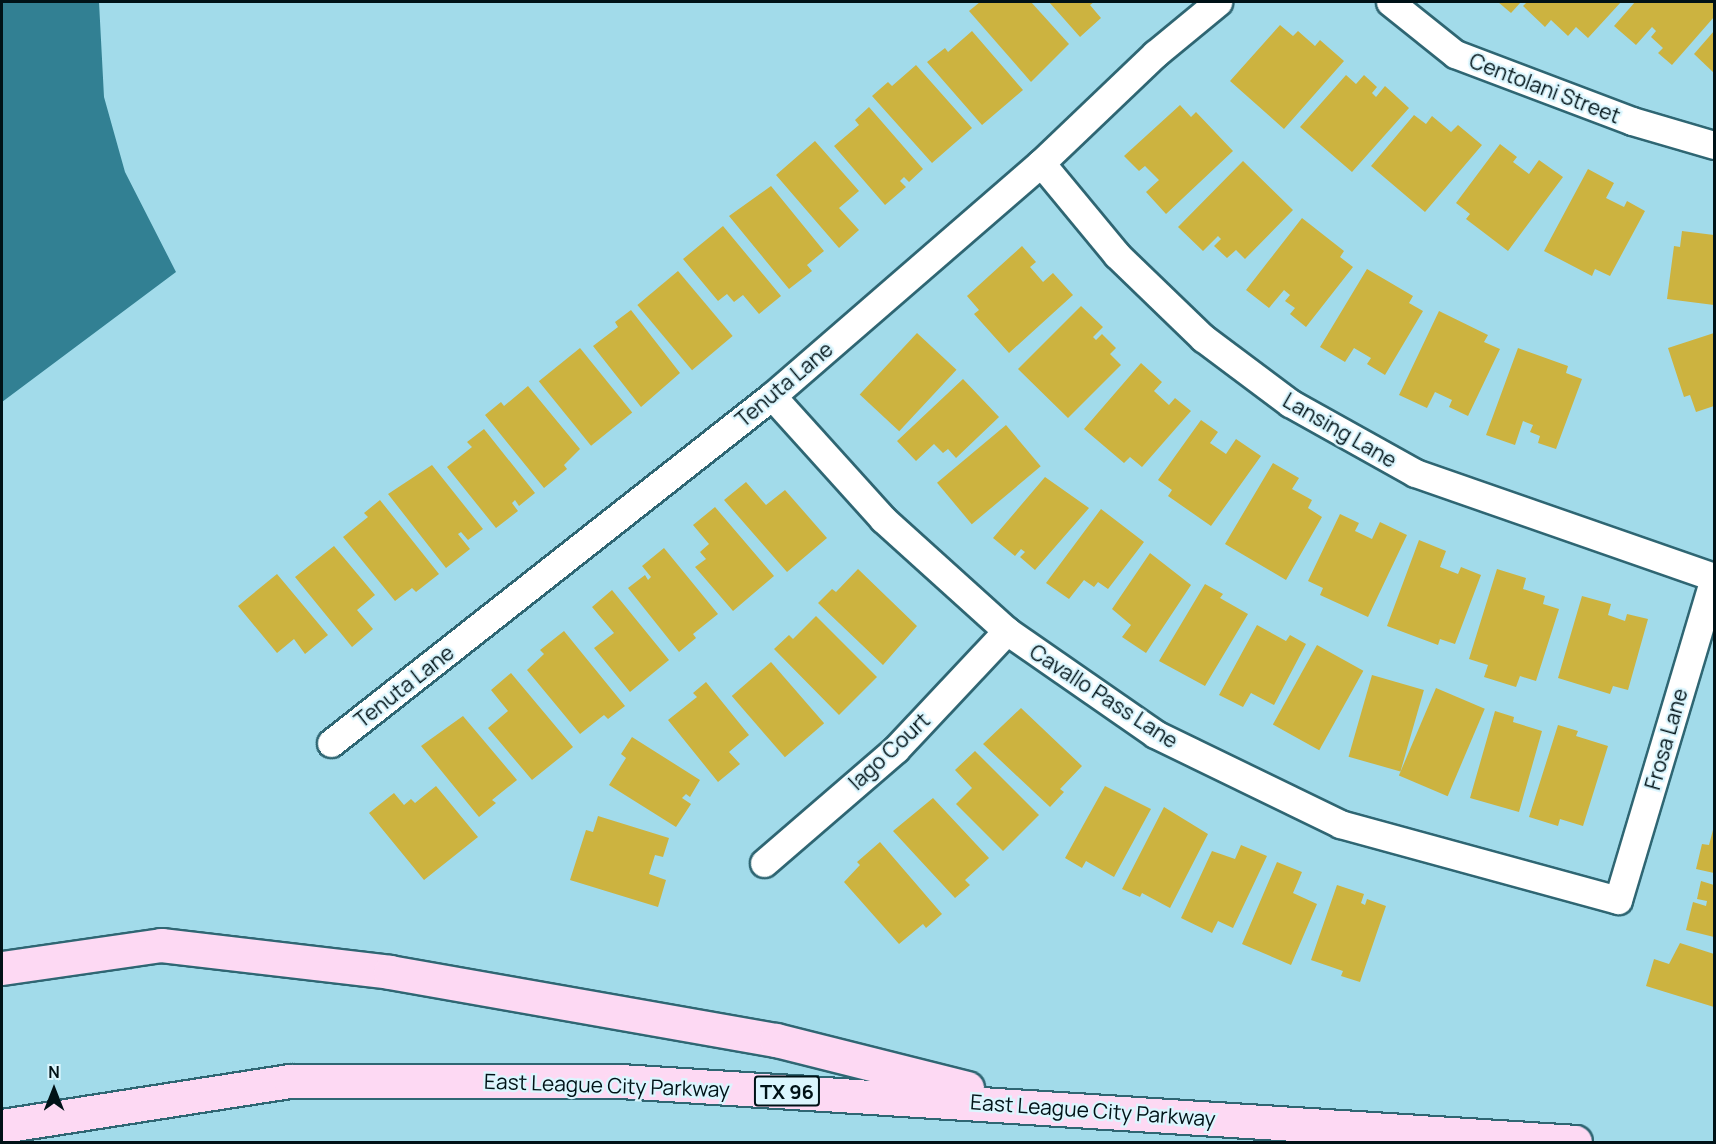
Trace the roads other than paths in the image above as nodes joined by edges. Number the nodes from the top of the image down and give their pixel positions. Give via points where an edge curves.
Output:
1 (1390, 2) edge
2 (1201, 7) edge
3 (1714, 145) edge
4 (1041, 163) junction
5 (772, 396) junction
6 (1714, 577) edge
7 (1007, 632) junction
8 (331, 743) dead end
9 (764, 863) dead end
10 (1618, 900) joint
11 (2, 968) edge
12 (1044, 1107) junction
13 (2, 1126) edge
14 (1575, 1143) edge

1 - 3 street, Centolani Street via 1455,54 1632,121
2 - 4 street, Tenuta Lane
4 - 5 street, Tenuta Lane
4 - 6 street, Lansing Lane via 1117,255 1203,338 1290,403 1415,473
5 - 7 street, Cavallo Pass Lane via 883,519
5 - 8 street, Tenuta Lane
6 - 10 street, Frosa Lane
7 - 9 street, Iago Court via 896,749
7 - 10 street, Cavallo Pass Lane via 1155,734 1340,824
11 - 12 main road via 161,945 390,972 776,1040
12 - 13 main road, East League City Parkway / TX 96 via 620,1081 290,1081
12 - 14 main road, East League City Parkway / TX 96

